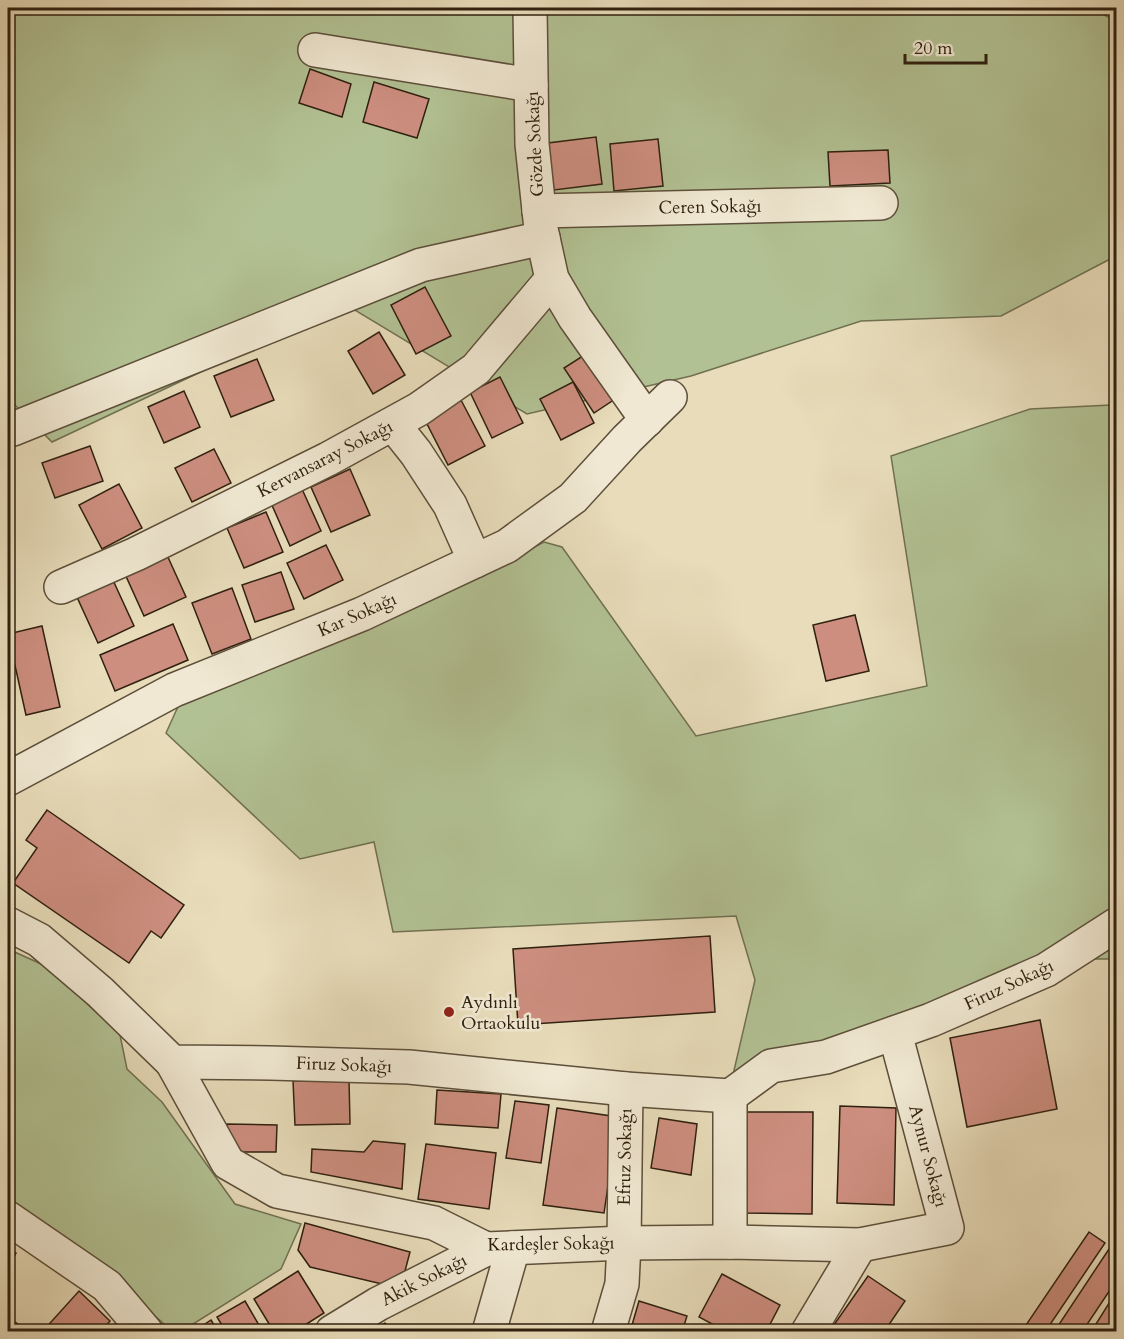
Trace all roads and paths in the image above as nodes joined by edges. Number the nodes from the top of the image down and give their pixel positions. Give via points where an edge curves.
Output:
1 (530, 8) edge
2 (315, 50) dead end
3 (531, 85) junction
4 (881, 203) dead end
5 (541, 224) junction
6 (552, 279) junction
7 (670, 397) dead end
8 (647, 420) junction
9 (393, 424) junction
10 (13, 429) dead end
11 (476, 561) junction
12 (61, 587) dead end
13 (8, 779) edge
14 (8, 924) edge
15 (1116, 925) edge
16 (895, 1033) junction
17 (172, 1062) junction
18 (626, 1089) junction
19 (730, 1096) junction
20 (8, 1218) edge
21 (730, 1242) junction
22 (624, 1243) junction
23 (861, 1245) junction
24 (500, 1248) junction
25 (146, 1332) edge
26 (332, 1332) edge
27 (489, 1332) edge
28 (608, 1332) edge
29 (808, 1332) edge

1 - 3 street, Gözde Sokağı
2 - 3 street
3 - 5 street, Gözde Sokağı via 532,144
4 - 5 street, Ceren Sokağı
5 - 6 street, Gözde Sokağı
5 - 10 street, Ceren Sokağı via 421,265
6 - 8 street, Gözde Sokağı
6 - 9 street, Kervansaray Sokağı via 476,369
7 - 8 street, Kar Sokağı
8 - 11 street, Kar Sokağı via 573,498 507,546
9 - 11 street via 450,505
9 - 12 street, Kervansaray Sokağı via 147,549
11 - 13 street, Kar Sokağı via 362,614 174,690
14 - 17 street via 39,940
15 - 16 street, Firuz Sokağı via 1046,970
16 - 19 street, Firuz Sokağı via 826,1057 771,1066
16 - 23 street, Aynur Sokağı via 947,1228
17 - 18 street, Firuz Sokağı via 409,1067
17 - 24 street, Kardeşler Sokağı via 228,1163 277,1191 434,1223
18 - 19 street, Firuz Sokağı
18 - 22 street, Efruz Sokağı
19 - 21 street
20 - 25 street via 107,1286
21 - 22 street, Kardeşler Sokağı
21 - 23 street, Kardeşler Sokağı
22 - 24 street, Kardeşler Sokağı
22 - 28 street, Efruz Sokağı via 622,1284
23 - 29 street
24 - 26 street, Akik Sokağı via 378,1304
24 - 27 street

